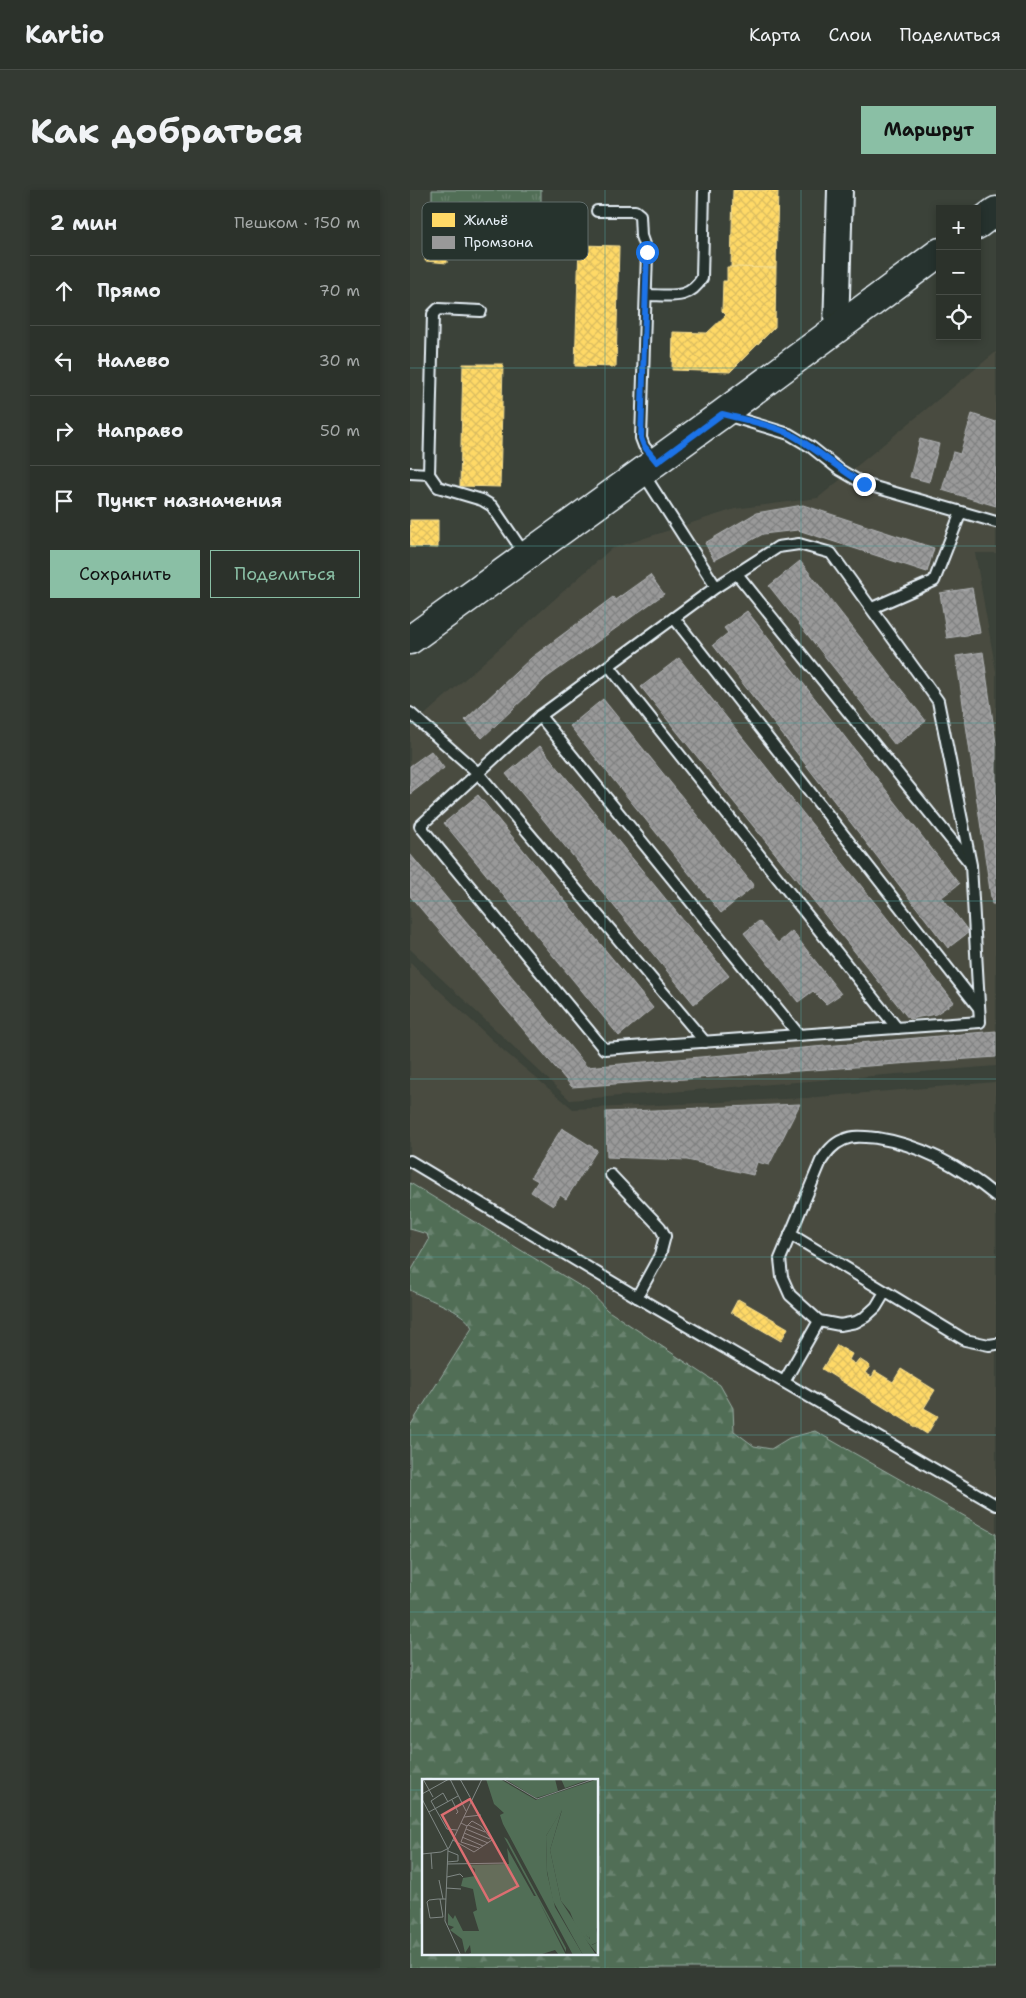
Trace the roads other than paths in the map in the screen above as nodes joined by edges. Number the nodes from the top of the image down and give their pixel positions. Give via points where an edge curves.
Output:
1 (704, 190) edge
2 (840, 190) edge
3 (597, 211) dead end
4 (996, 211) edge
5 (981, 222) edge
6 (936, 255) edge
7 (646, 295) junction
8 (481, 311) dead end
9 (836, 330) junction
10 (722, 414) junction
11 (650, 467) junction
12 (410, 473) edge
13 (429, 474) junction
14 (961, 512) junction
15 (996, 522) edge
16 (526, 556) junction
17 (737, 574) junction
18 (716, 587) junction
19 (872, 608) junction
20 (674, 618) junction
21 (410, 640) edge
22 (609, 666) junction
23 (410, 713) edge
24 (540, 716) junction
25 (478, 772) junction
26 (971, 865) junction
27 (979, 1008) junction
28 (897, 1028) junction
29 (799, 1035) junction
30 (705, 1042) junction
31 (410, 1161) edge
32 (611, 1175) dead end
33 (996, 1196) edge
34 (790, 1234) junction
35 (885, 1292) junction
36 (637, 1297) junction
37 (819, 1321) junction
38 (996, 1344) edge
39 (784, 1382) junction
40 (996, 1505) edge

1 - 7 lane via 702,278 687,295
2 - 9 street
3 - 7 lane via 635,212 640,215 641,236 647,252
4 - 5 main road
6 - 9 main road
7 - 11 lane via 641,438
8 - 13 lane via 438,309 433,314
9 - 10 main road
10 - 11 main road
10 - 14 lane via 789,434 864,484
11 - 16 main road
11 - 18 lane
12 - 13 lane
13 - 16 lane via 438,487 492,506
14 - 15 lane
14 - 19 lane via 934,581
16 - 21 main road
17 - 18 lane
17 - 19 lane via 778,547 799,544 831,553
17 - 26 lane
18 - 20 lane
19 - 26 lane via 938,701
20 - 22 lane
20 - 27 lane
22 - 24 lane
22 - 28 lane
23 - 25 lane
24 - 25 lane
24 - 29 lane
25 - 30 lane
25 - 30 lane via 420,826 604,1049
26 - 27 lane
27 - 28 lane via 980,1022
28 - 29 lane
29 - 30 lane
31 - 36 lane
32 - 36 lane via 665,1236 660,1255
33 - 34 lane via 956,1166 923,1150 897,1141 852,1137 831,1147 821,1161
34 - 35 lane
34 - 37 lane via 780,1259 782,1277 790,1295
35 - 37 lane via 876,1307 856,1322 840,1325
35 - 38 lane via 965,1340
36 - 39 lane
37 - 39 lane
39 - 40 lane

